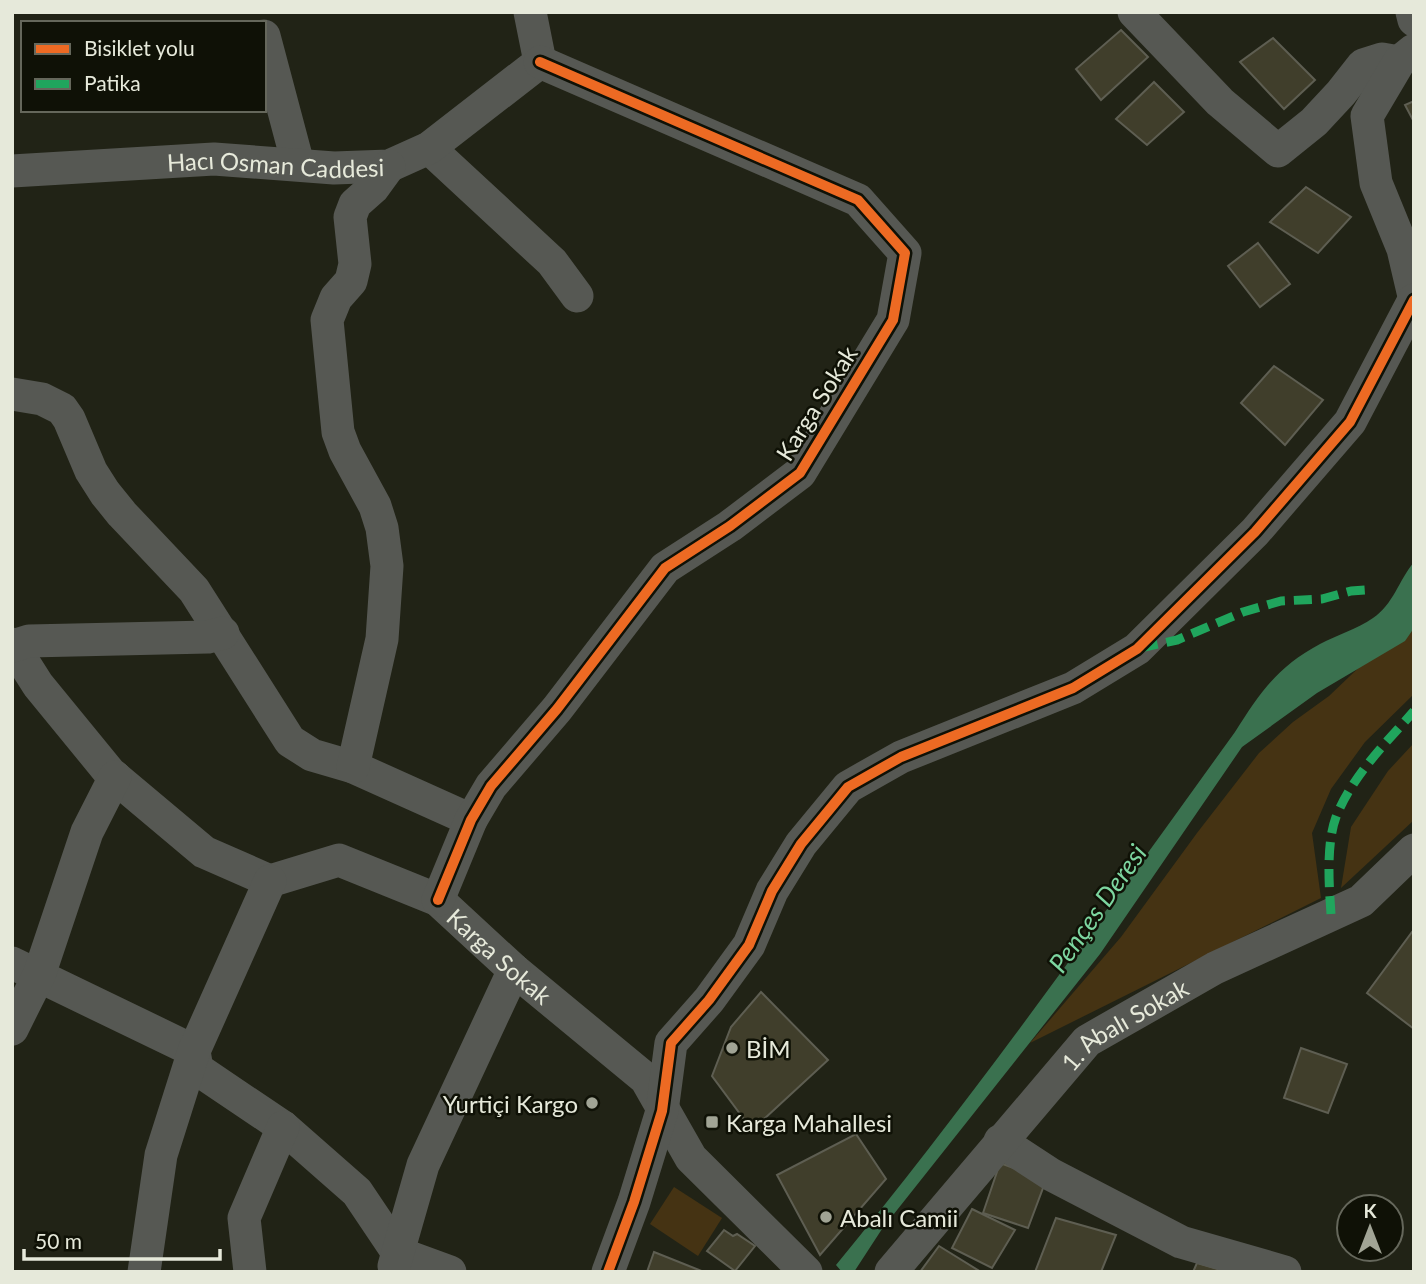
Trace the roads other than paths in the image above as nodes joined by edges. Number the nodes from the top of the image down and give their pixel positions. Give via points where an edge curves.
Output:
1 (530, 12) edge
2 (1134, 12) edge
3 (1412, 12) edge
4 (1414, 20) edge
5 (266, 44) edge
6 (1407, 56) edge
7 (540, 62) junction
8 (429, 148) junction
9 (298, 164) junction
10 (389, 166) junction
11 (12, 171) edge
12 (577, 296) dead end
13 (1414, 298) edge
14 (12, 394) edge
15 (223, 634) junction
16 (13, 645) edge
17 (353, 766) junction
18 (115, 776) junction
19 (471, 820) junction
20 (1414, 850) edge
21 (271, 881) junction
22 (438, 900) junction
23 (26, 969) edge
24 (514, 970) junction
25 (12, 1030) edge
26 (194, 1051) junction
27 (662, 1111) junction
28 (283, 1127) junction
29 (1000, 1141) junction
30 (395, 1262) edge
31 (144, 1272) edge
32 (250, 1272) edge
33 (450, 1272) edge
34 (608, 1272) edge
35 (806, 1272) edge
36 (891, 1272) edge
37 (1285, 1272) edge

1 - 7 street
2 - 6 street via 1220,102 1278,151 1314,122 1363,65
3 - 4 street
5 - 9 street
6 - 13 street via 1367,116 1376,183 1403,249
7 - 8 street, Hacı Osman Caddesi
7 - 19 street, Karga Sokak via 858,200 905,253 893,320 800,473 665,568 491,786
8 - 10 street, Hacı Osman Caddesi
8 - 12 street via 552,262
9 - 10 street, Hacı Osman Caddesi
9 - 11 street, Hacı Osman Caddesi via 214,159
10 - 17 street via 355,204 350,217 355,264 352,281 336,298 327,320 338,432 375,506 387,566 382,639
13 - 27 street via 1350,422 1255,532 1137,649 1073,688 901,757 848,787 801,844 772,891 749,945 671,1043
14 - 15 street via 42,399 62,409 106,494 194,590
15 - 16 street
15 - 17 street via 289,741 312,755
16 - 18 street via 38,685
17 - 19 street
18 - 21 street via 204,852
18 - 23 street
19 - 22 street, Karga Sokak
20 - 29 street, 1. Abalı Sokak via 1361,901 1214,968 1087,1041
21 - 22 street via 339,860
21 - 26 street
22 - 24 street, Karga Sokak
23 - 25 street
23 - 26 street
24 - 27 street, Karga Sokak via 646,1079
24 - 30 street via 423,1164
26 - 28 street via 197,1069
26 - 31 street via 161,1155
27 - 34 street
27 - 35 street, Karga Sokak via 691,1158
28 - 30 street via 357,1192
28 - 32 street via 244,1218
29 - 36 street, 1. Abalı Sokak
29 - 37 street via 1181,1242
30 - 33 street

